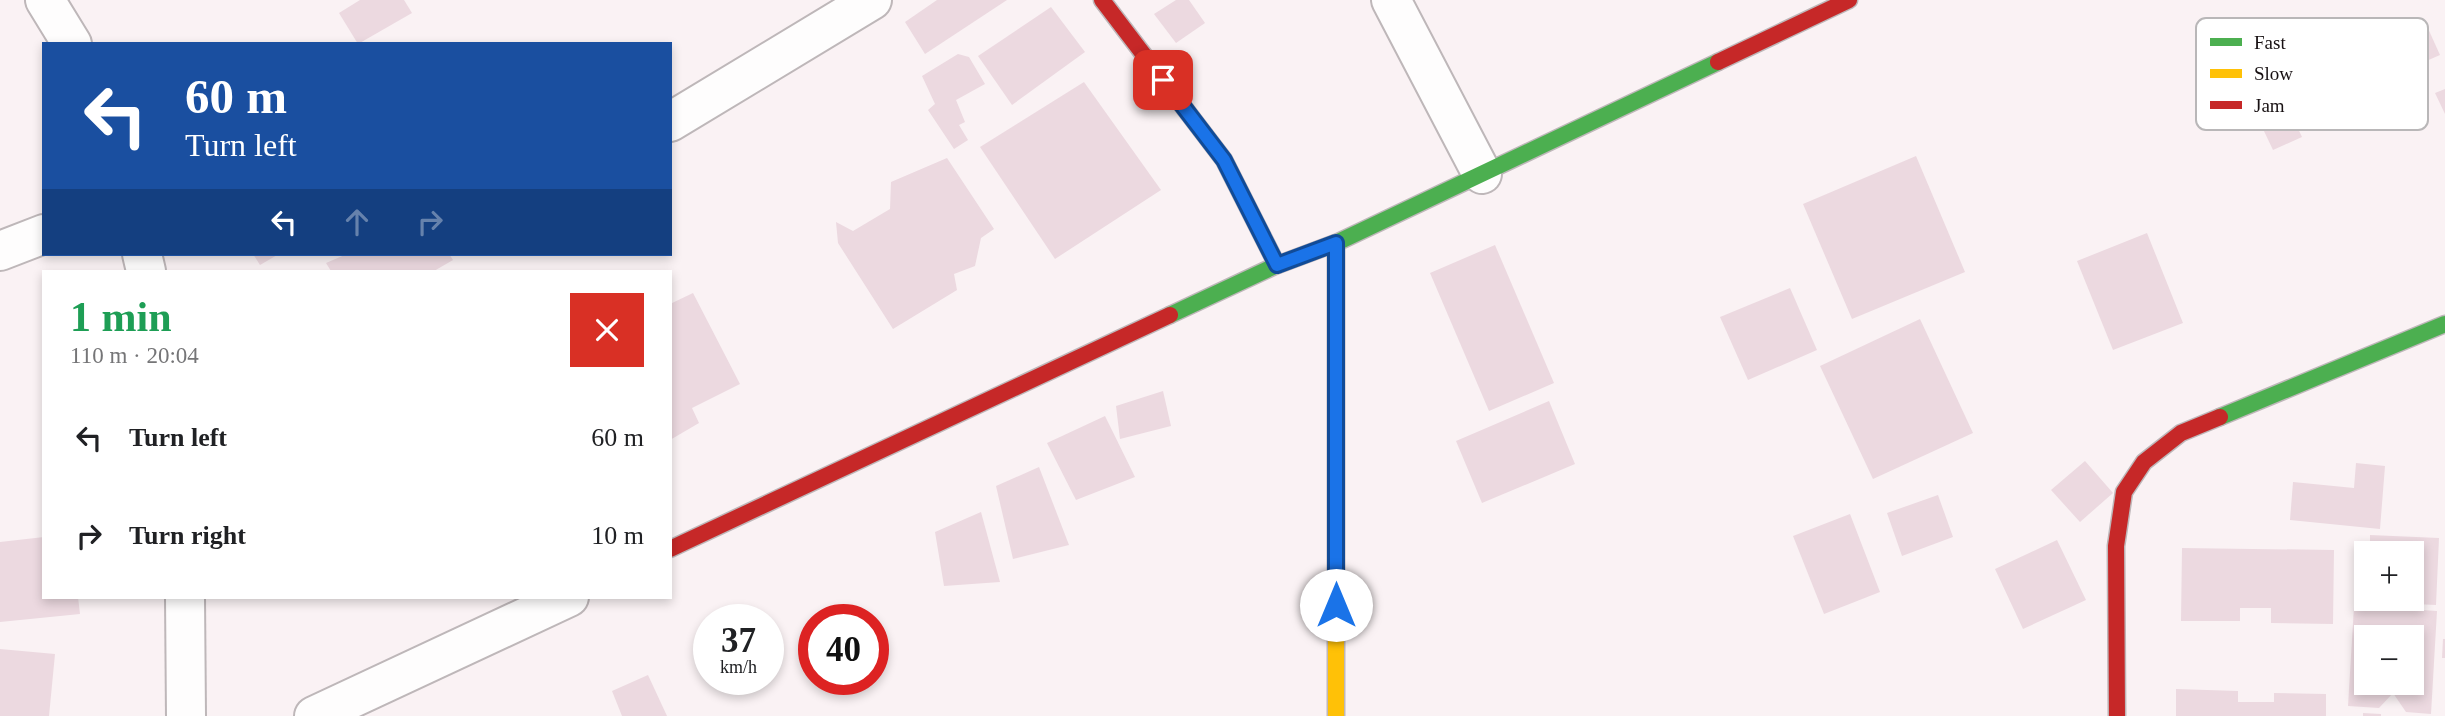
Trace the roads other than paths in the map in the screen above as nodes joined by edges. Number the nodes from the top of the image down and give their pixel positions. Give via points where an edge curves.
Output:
1 (45, 0) edge
2 (872, 0) edge
3 (1102, 0) edge
4 (1391, 0) edge
5 (1849, 0) edge
6 (71, 42) edge
7 (672, 121) edge
8 (1482, 174) junction
9 (42, 235) edge
10 (1336, 243) junction
11 (0, 251) edge
12 (1277, 265) junction
13 (2445, 324) edge
14 (672, 549) edge
15 (185, 599) edge
16 (565, 599) edge
17 (186, 716) edge
18 (314, 716) edge
19 (1336, 716) edge
20 (2117, 716) edge

1 - 6 street
2 - 7 street
3 - 12 street via 1224,160
4 - 8 street
5 - 8 street
8 - 10 street
9 - 11 street
10 - 12 street
10 - 19 street
12 - 14 street
13 - 20 street via 2181,433 2144,462 2124,492 2116,546
15 - 17 street
16 - 18 street

